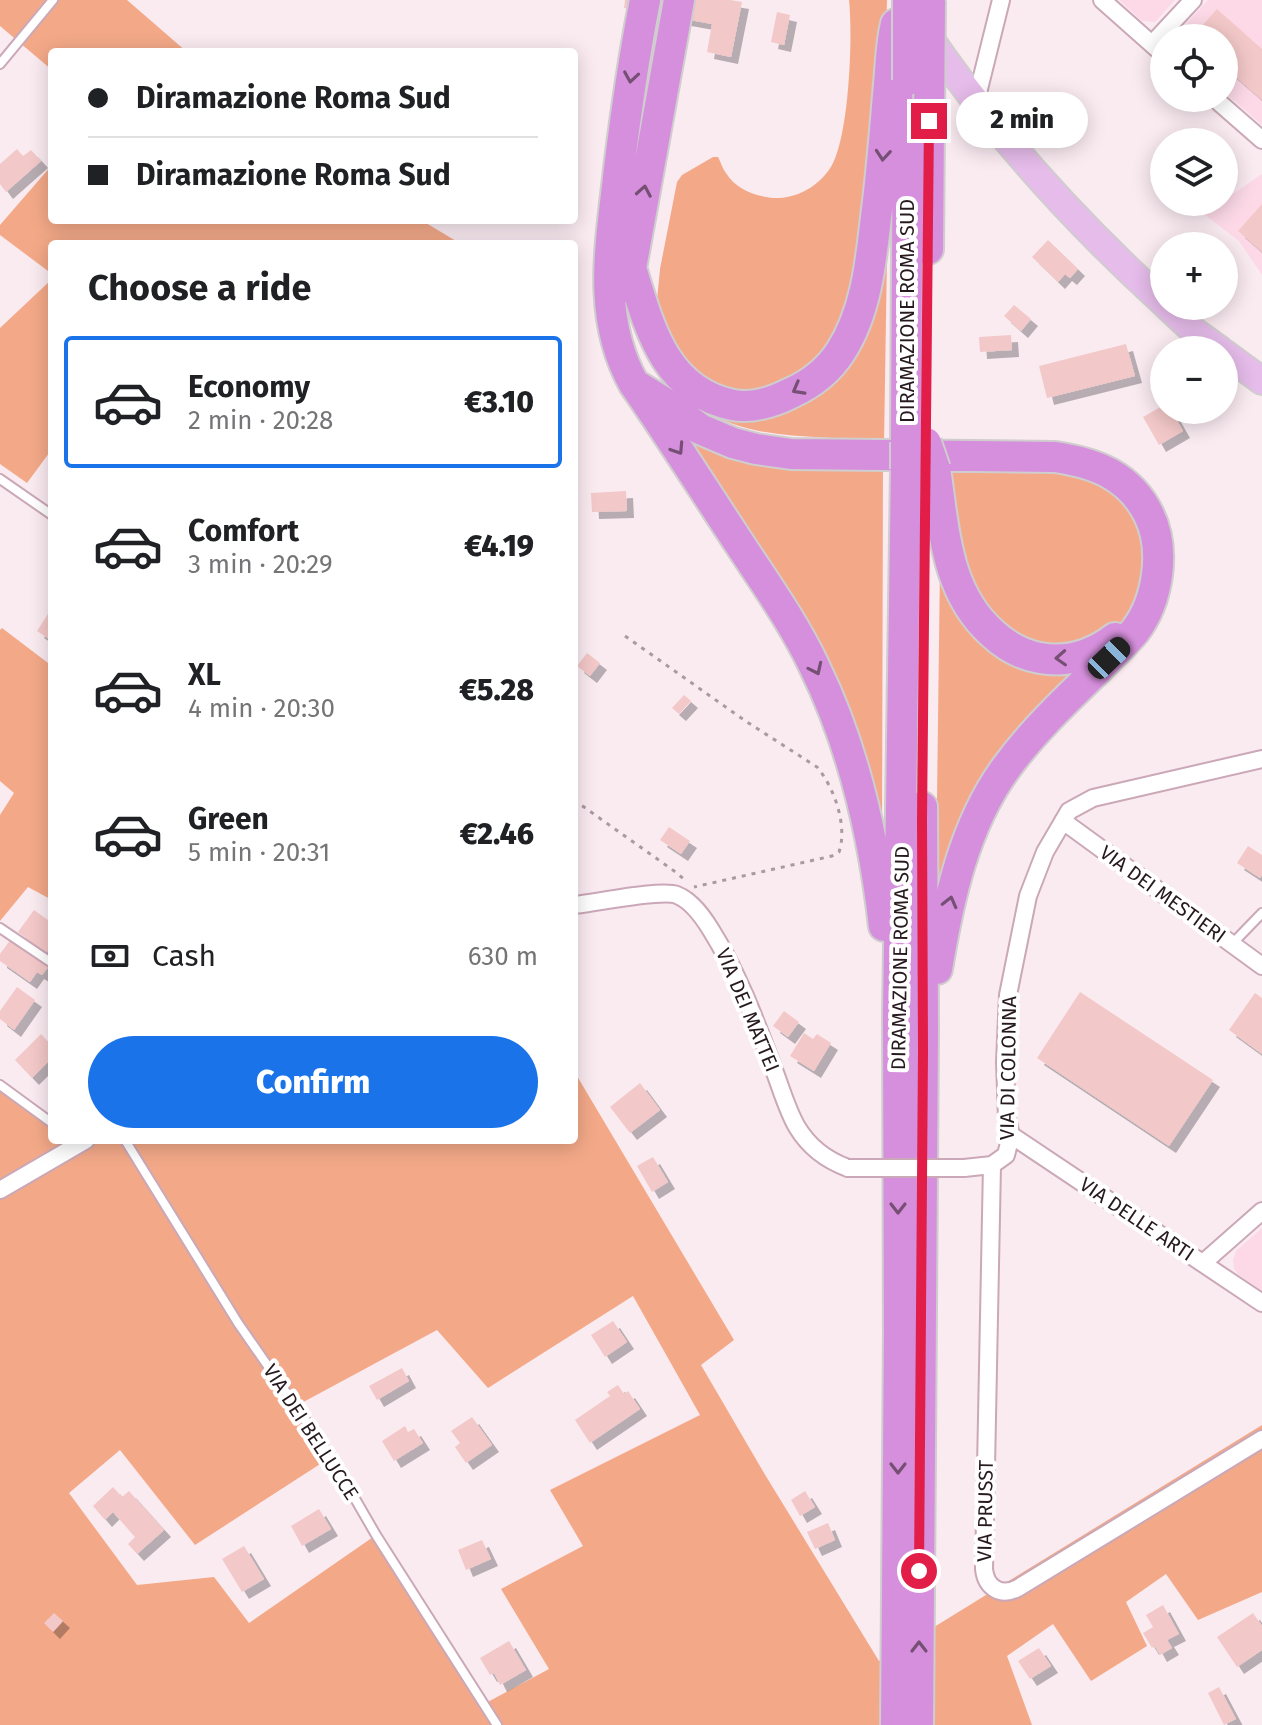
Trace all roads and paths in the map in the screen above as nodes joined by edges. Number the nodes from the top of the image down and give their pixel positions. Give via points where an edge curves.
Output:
1 (53, 0) edge
2 (645, 0) edge
3 (679, 0) edge
4 (906, 0) edge
5 (930, 0) edge
6 (1001, 0) edge
7 (1102, 0) edge
8 (1193, 0) edge
9 (1176, 24) edge
10 (1150, 43) edge
11 (0, 64) edge
12 (976, 101) junction
13 (1230, 112) edge
14 (1262, 140) edge
15 (631, 268) junction
16 (1150, 289) edge
17 (1183, 320) edge
18 (1201, 336) edge
19 (1238, 363) edge
20 (1262, 381) edge
21 (634, 384) junction
22 (668, 405) junction
23 (920, 458) junction
24 (0, 479) edge
25 (48, 512) edge
26 (1144, 614) junction
27 (625, 636) dead end
28 (1262, 759) edge
29 (578, 803) edge
30 (1063, 821) junction
31 (578, 904) edge
32 (1262, 913) edge
33 (0, 928) edge
34 (1232, 944) junction
35 (48, 960) edge
36 (1262, 966) edge
37 (911, 1022) junction
38 (0, 1085) edge
39 (48, 1120) edge
40 (1011, 1135) junction
41 (76, 1144) edge
42 (127, 1144) edge
43 (992, 1165) junction
44 (848, 1168) joint
45 (0, 1190) edge
46 (1262, 1211) edge
47 (1203, 1263) junction
48 (1262, 1303) edge
49 (1262, 1439) edge
50 (497, 1725) edge
51 (896, 1725) edge
52 (918, 1725) edge

1 - 11 lane
2 -> 21 highway via 624,128 608,288 614,334
15 -> 3 highway
4 - 12 main road
4 -> 15 highway via 892,49 868,274 850,335 822,373 791,393 757,405 730,405 705,396 665,359
4 - 23 highway, DIRAMAZIONE ROMA SUD, bridge
5 - 23 highway, DIRAMAZIONE ROMA SUD, bridge
6 - 12 street
7 - 10 street
8 - 9 street
12 - 16 main road via 1074,215
13 - 14 street
15 - 22 highway via 634,333
17 - 18 main road
19 - 20 main road
21 - 22 highway
21 -> 37 highway via 784,612 827,694 869,833 890,984
22 - 26 highway via 700,429 756,449 791,454 1055,457 1099,467 1135,493 1155,527 1159,565
26 -> 23 highway via 1105,645 1078,657 1031,656 1000,641 972,611 953,570
23 - 37 highway, DIRAMAZIONE ROMA SUD
24 - 25 lane
37 -> 26 highway via 933,994 950,901 970,837 1005,768 1129,639
27 - 29 path via 817,767 833,794 842,844 832,856 692,887
28 - 30 street, VIA DI COLONNA via 1093,798 1069,811
30 - 34 street, VIA DEI MESTIERI
30 - 40 street, VIA DI COLONNA via 1028,896 1008,995 1005,1062
31 - 44 street, VIA DEI MATTEI via 666,893 694,907 725,951 795,1125 819,1153
32 - 34 lane
33 - 35 lane
34 - 36 street, VIA DEI MESTIERI
37 -> 51 highway, DIRAMAZIONE ROMA SUD via 899,1333
52 -> 37 highway, DIRAMAZIONE ROMA SUD
38 - 39 lane
40 - 43 street, VIA DI COLONNA via 1006,1155
40 - 47 street, VIA DELLE ARTI
41 - 45 street
42 - 50 lane, VIA DEI BELLUCCE
43 - 44 street, VIA DI COLONNA, bridge
43 - 49 street, VIA PRUSST via 984,1569 988,1583 1012,1592
46 - 47 street
47 - 48 street, VIA DELLE ARTI

